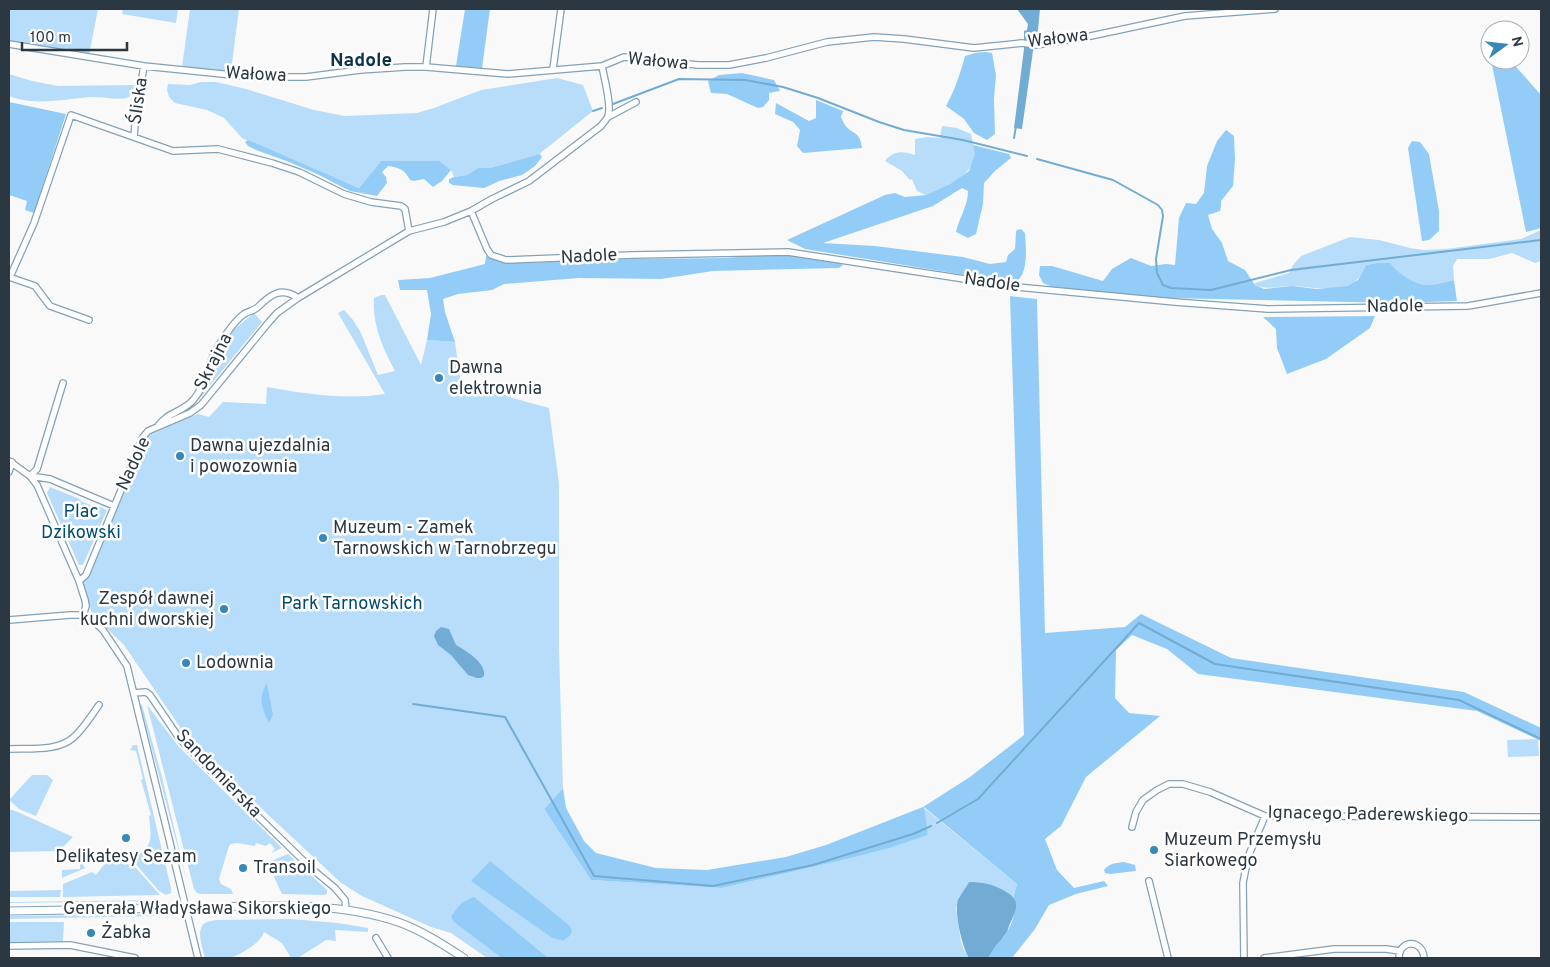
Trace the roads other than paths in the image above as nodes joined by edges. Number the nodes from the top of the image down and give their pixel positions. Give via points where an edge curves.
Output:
1 (433, 9) edge
2 (561, 9) edge
3 (1275, 9) edge
4 (9, 44) edge
5 (144, 66) junction
6 (602, 66) junction
7 (426, 67) junction
8 (553, 70) junction
9 (636, 102) dead end
10 (608, 117) junction
11 (134, 137) junction
12 (471, 211) junction
13 (409, 231) junction
14 (9, 277) edge
15 (1541, 293) edge
16 (298, 298) junction
17 (89, 320) dead end
18 (63, 383) dead end
19 (158, 426) junction
20 (11, 462) edge
21 (9, 472) edge
22 (30, 476) junction
23 (114, 506) junction
24 (79, 581) junction
25 (83, 616) junction
26 (9, 620) edge
27 (134, 693) junction
28 (99, 705) dead end
29 (9, 749) edge
30 (1265, 816) junction
31 (1541, 817) edge
32 (1132, 827) dead end
33 (1149, 881) dead end
34 (186, 908) junction
35 (346, 909) junction
36 (9, 911) edge
37 (376, 938) dead end
38 (9, 946) edge
39 (1400, 951) junction
40 (127, 958) edge
41 (135, 958) edge
42 (198, 958) edge
43 (388, 958) edge
44 (464, 958) edge
45 (1168, 958) edge
46 (1244, 958) edge
47 (1264, 958) edge
48 (1399, 958) edge
49 (1424, 958) edge

1 - 7 street
2 - 8 street
3 - 6 street, Wałowa via 1184,16 1036,45 1022,43 974,48 874,37 827,42 729,64 698,66 624,57
4 - 5 street, Wałowa
5 - 7 street, Wałowa via 294,78 374,68
5 - 11 street, Śliska
6 - 8 street, Wałowa
6 - 10 street
7 - 8 street, Wałowa via 508,74
9 - 10 street, Nadole
10 - 12 street, Nadole via 601,126 529,181
11 - 13 street via 173,151 218,149 243,155 299,172 344,194 401,206 405,209
11 - 14 street via 71,114 34,223
12 - 13 street, Nadole
12 - 15 street, Nadole via 491,255 506,260 788,252 1017,287 1268,309 1468,306
13 - 16 street, Nadole
14 - 17 street via 35,286 50,306
16 - 19 street, Nadole via 277,313 201,405
16 - 19 street, Skrajna via 291,293 280,292 244,314 220,343 194,400 161,420
18 - 22 street via 37,469
19 - 23 street, Nadole via 143,437
20 - 21 street
20 - 22 street
22 - 23 street via 50,479
22 - 24 street via 37,484
23 - 24 street, Nadole via 86,575
24 - 25 street via 86,606
25 - 26 street
25 - 27 street via 96,622 127,666
27 - 34 street
27 - 35 street, Sandomierska via 150,695 179,738 344,897
28 - 29 street via 75,736 64,743 51,747
30 - 31 street, Ignacego Paderewskiego
30 - 32 street, Ignacego Paderewskiego via 1200,789 1169,784 1143,800
30 - 46 street via 1248,857 1243,883
33 - 45 street
34 - 35 street, Generała Władysława Sikorskiego
34 - 36 street, Generała Władysława Sikorskiego
34 - 42 street
35 - 44 street, Generała Władysława Sikorskiego via 398,922 440,942
37 - 43 street
38 - 40 street via 70,945
39 - 47 street via 1334,949
39 - 48 street
39 - 49 street via 1406,945 1414,944 1421,948
40 - 41 street

